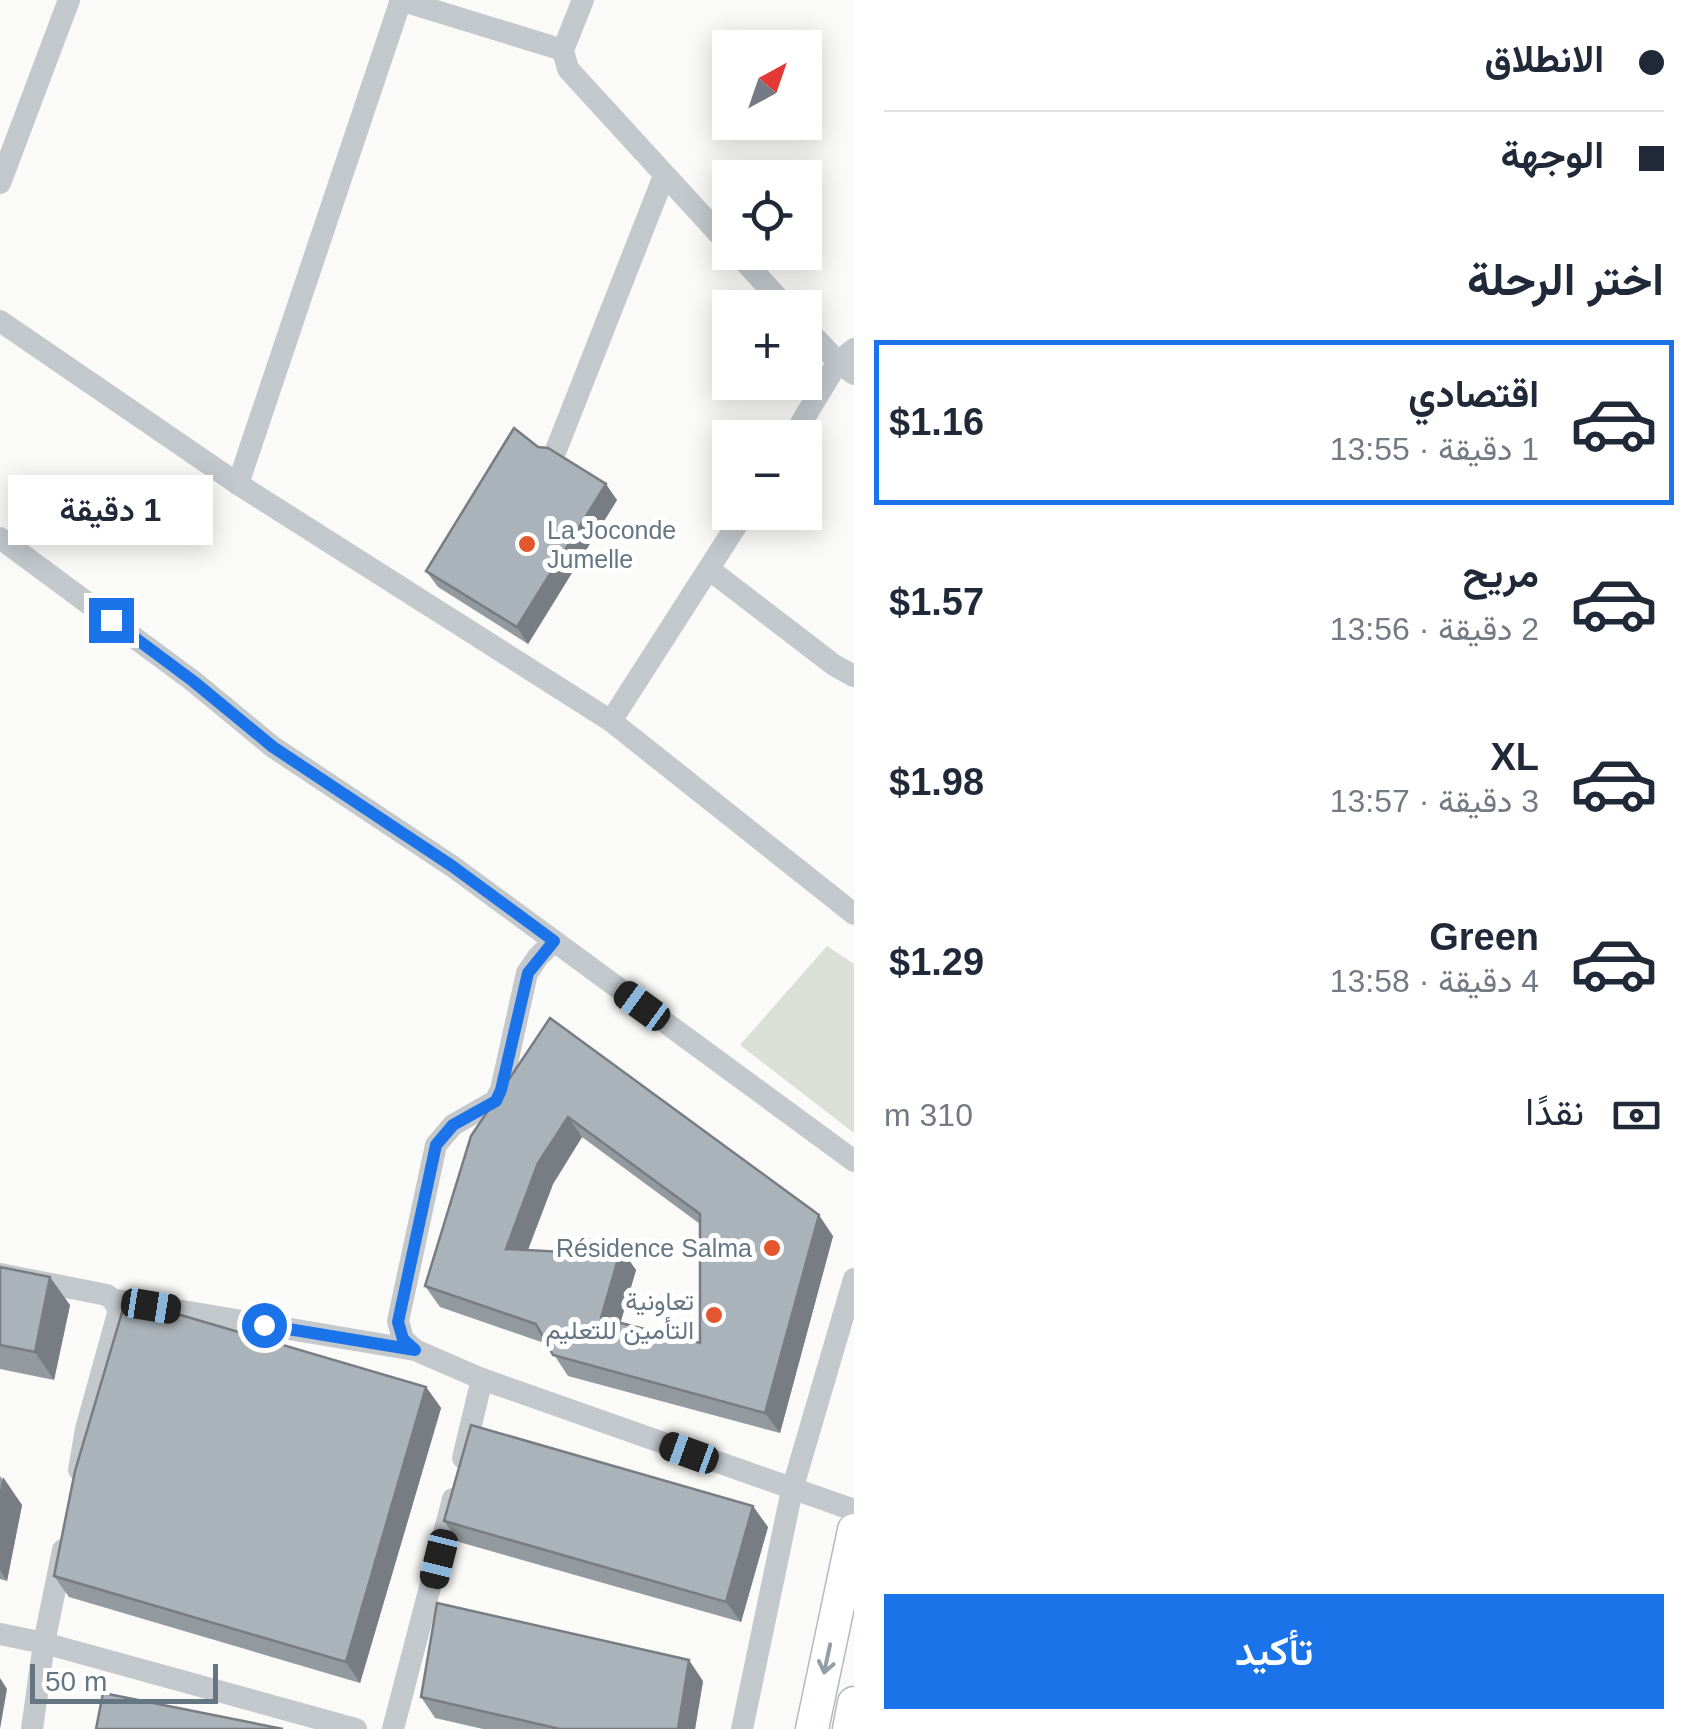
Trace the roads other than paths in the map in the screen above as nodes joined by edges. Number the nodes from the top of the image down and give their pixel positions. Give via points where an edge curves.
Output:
1 (70, 0) edge
2 (400, 0) edge
3 (582, 0) edge
4 (562, 50) junction
5 (664, 176) junction
6 (0, 183) edge
7 (712, 227) edge
8 (752, 270) edge
9 (771, 290) edge
10 (0, 320) edge
11 (822, 341) edge
12 (849, 362) edge
13 (806, 420) edge
14 (556, 450) edge
15 (238, 484) junction
16 (734, 530) edge
17 (0, 538) edge
18 (710, 570) junction
19 (854, 676) edge
20 (611, 721) junction
21 (854, 914) edge
22 (554, 941) junction
23 (845, 1155) edge
24 (854, 1182) edge
25 (0, 1274) edge
26 (854, 1279) edge
27 (114, 1300) junction
28 (415, 1350) junction
29 (482, 1379) junction
30 (792, 1490) junction
31 (74, 1500) edge
32 (854, 1510) edge
33 (854, 1530) edge
34 (66, 1536) edge
35 (0, 1634) edge
36 (44, 1643) junction
37 (854, 1702) edge
38 (32, 1729) edge
39 (356, 1729) edge
40 (393, 1729) edge
41 (742, 1729) edge
42 (812, 1729) edge
43 (848, 1729) edge

1 - 6 street
2 - 4 street
2 - 15 street
3 - 4 street
4 - 5 street via 568,69
5 - 7 street
5 - 14 street
8 - 9 street
10 - 15 street
11 - 12 street
12 - 13 street
15 - 20 street
16 - 18 street
17 - 22 street via 273,747
18 - 19 street
18 - 20 street
20 - 21 street
22 - 23 street
22 - 28 street via 528,973 496,1101 453,1125 436,1145 398,1322
23 - 24 street
25 - 27 street
26 - 30 street
27 - 28 street
27 - 31 street via 120,1310 86,1429
28 - 29 street
29 - 30 street
29 - 40 street
30 - 32 street
30 - 41 street
33 -> 42 main road
34 - 36 street
35 - 36 street
36 - 38 street
36 - 39 street
37 - 43 main road

